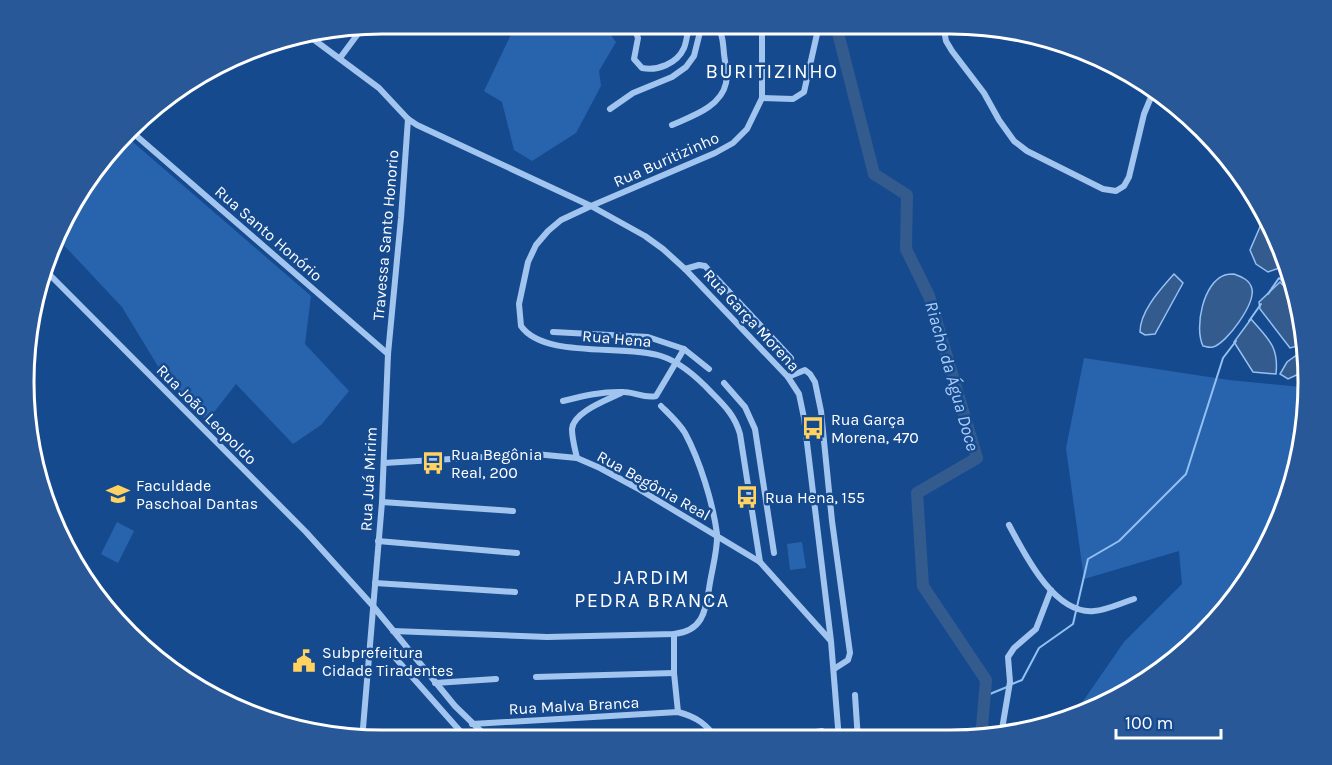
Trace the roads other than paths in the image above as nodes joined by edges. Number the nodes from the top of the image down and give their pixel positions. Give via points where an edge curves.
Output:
1 (636, 34) edge
2 (688, 34) edge
3 (699, 34) edge
4 (721, 34) edge
5 (762, 34) edge
6 (817, 34) edge
7 (945, 34) edge
8 (357, 35) edge
9 (316, 41) edge
10 (340, 58) junction
11 (762, 98) junction
12 (1150, 98) edge
13 (610, 109) dead end
14 (408, 119) junction
15 (672, 125) dead end
16 (136, 136) edge
17 (591, 206) junction
18 (685, 269) junction
19 (51, 276) edge
20 (553, 332) dead end
21 (684, 349) junction
22 (388, 354) junction
23 (791, 358) dead end
24 (676, 363) junction
25 (709, 369) dead end
26 (788, 377) junction
27 (724, 383) dead end
28 (623, 392) junction
29 (563, 401) dead end
30 (661, 406) dead end
31 (577, 458) junction
32 (384, 463) junction
33 (762, 474) junction
34 (747, 477) junction
35 (382, 502) junction
36 (513, 511) dead end
37 (1009, 525) dead end
38 (717, 536) junction
39 (378, 541) junction
40 (517, 553) dead end
41 (774, 553) dead end
42 (760, 562) junction
43 (375, 583) junction
44 (1050, 590) junction
45 (515, 592) dead end
46 (1134, 598) dead end
47 (373, 606) junction
48 (393, 631) junction
49 (674, 634) junction
50 (831, 641) junction
51 (391, 653) dead end
52 (834, 669) junction
53 (674, 673) junction
54 (536, 677) dead end
55 (496, 679) dead end
56 (435, 683) junction
57 (855, 695) dead end
58 (678, 712) junction
59 (472, 724) junction
60 (1002, 727) edge
61 (363, 730) edge
62 (459, 730) edge
63 (476, 730) edge
64 (710, 730) edge
65 (838, 730) edge
66 (857, 730) edge

1 - 2 street via 638,43 634,59 645,69 666,65 677,58
3 - 13 street via 686,67
4 - 15 street via 726,84 722,92 707,108
5 - 11 street, Rua Buritizinho
6 - 11 street via 804,92 793,99
7 - 12 street via 952,51 1014,141 1103,189 1120,190 1127,182
8 - 10 street
9 - 10 street
10 - 14 street via 379,88
11 - 17 street, Rua Buritizinho via 747,129 732,143
14 - 17 street, Rua Garça Morena
14 - 22 street, Travessa Santo Honorio
16 - 22 street, Rua Santo Honório
17 - 18 street, Rua Garça Morena via 645,236
17 - 24 street, Rua Hena via 561,220 536,245 519,304 521,326 544,343 652,354
18 - 23 street via 705,267
18 - 26 street, Rua Garça Morena
19 - 47 street, Rua João Leopoldo via 214,438
20 - 21 street via 648,337
21 - 24 street
21 - 25 street
22 - 32 street, Rua Juá Mirim
24 - 28 street via 658,394 649,398
24 - 34 street, Rua Hena via 733,415
26 - 50 street, Rua Garça Morena via 799,394 804,418
26 - 52 street via 805,370 818,390 850,653 848,660
27 - 33 street via 751,416
28 - 29 street via 588,394
28 - 31 street via 577,418 572,431
30 - 38 street via 678,423 690,445
31 - 32 street, Rua Begônia Real via 535,454
31 - 38 street, Rua Begônia Real
32 - 35 street, Rua Juá Mirim
33 - 34 street
33 - 41 street
34 - 42 street, Rua Hena
35 - 36 street
35 - 39 street, Rua Juá Mirim
37 - 44 street
38 - 42 street, Rua Begônia Real
38 - 49 street via 705,611 691,630
39 - 40 street
39 - 43 street, Rua Juá Mirim
42 - 50 street, Rua Begônia Real
43 - 45 street
43 - 47 street, Rua Juá Mirim
44 - 46 street via 1076,608 1092,612
44 - 60 street via 1036,629 1008,657 1010,682
47 - 48 street, Rua João Leopoldo
47 - 61 street, Rua Juá Mirim
48 - 49 street via 547,637
48 - 56 street, Rua João Leopoldo
49 - 53 street
50 - 52 street, Rua Garça Morena
51 - 62 street
52 - 65 street, Rua Garça Morena
53 - 54 street
53 - 58 street
55 - 56 street
56 - 59 street, Rua João Leopoldo
57 - 66 street
58 - 59 street, Rua Malva Branca
58 - 64 street via 699,719
59 - 63 street, Rua João Leopoldo

